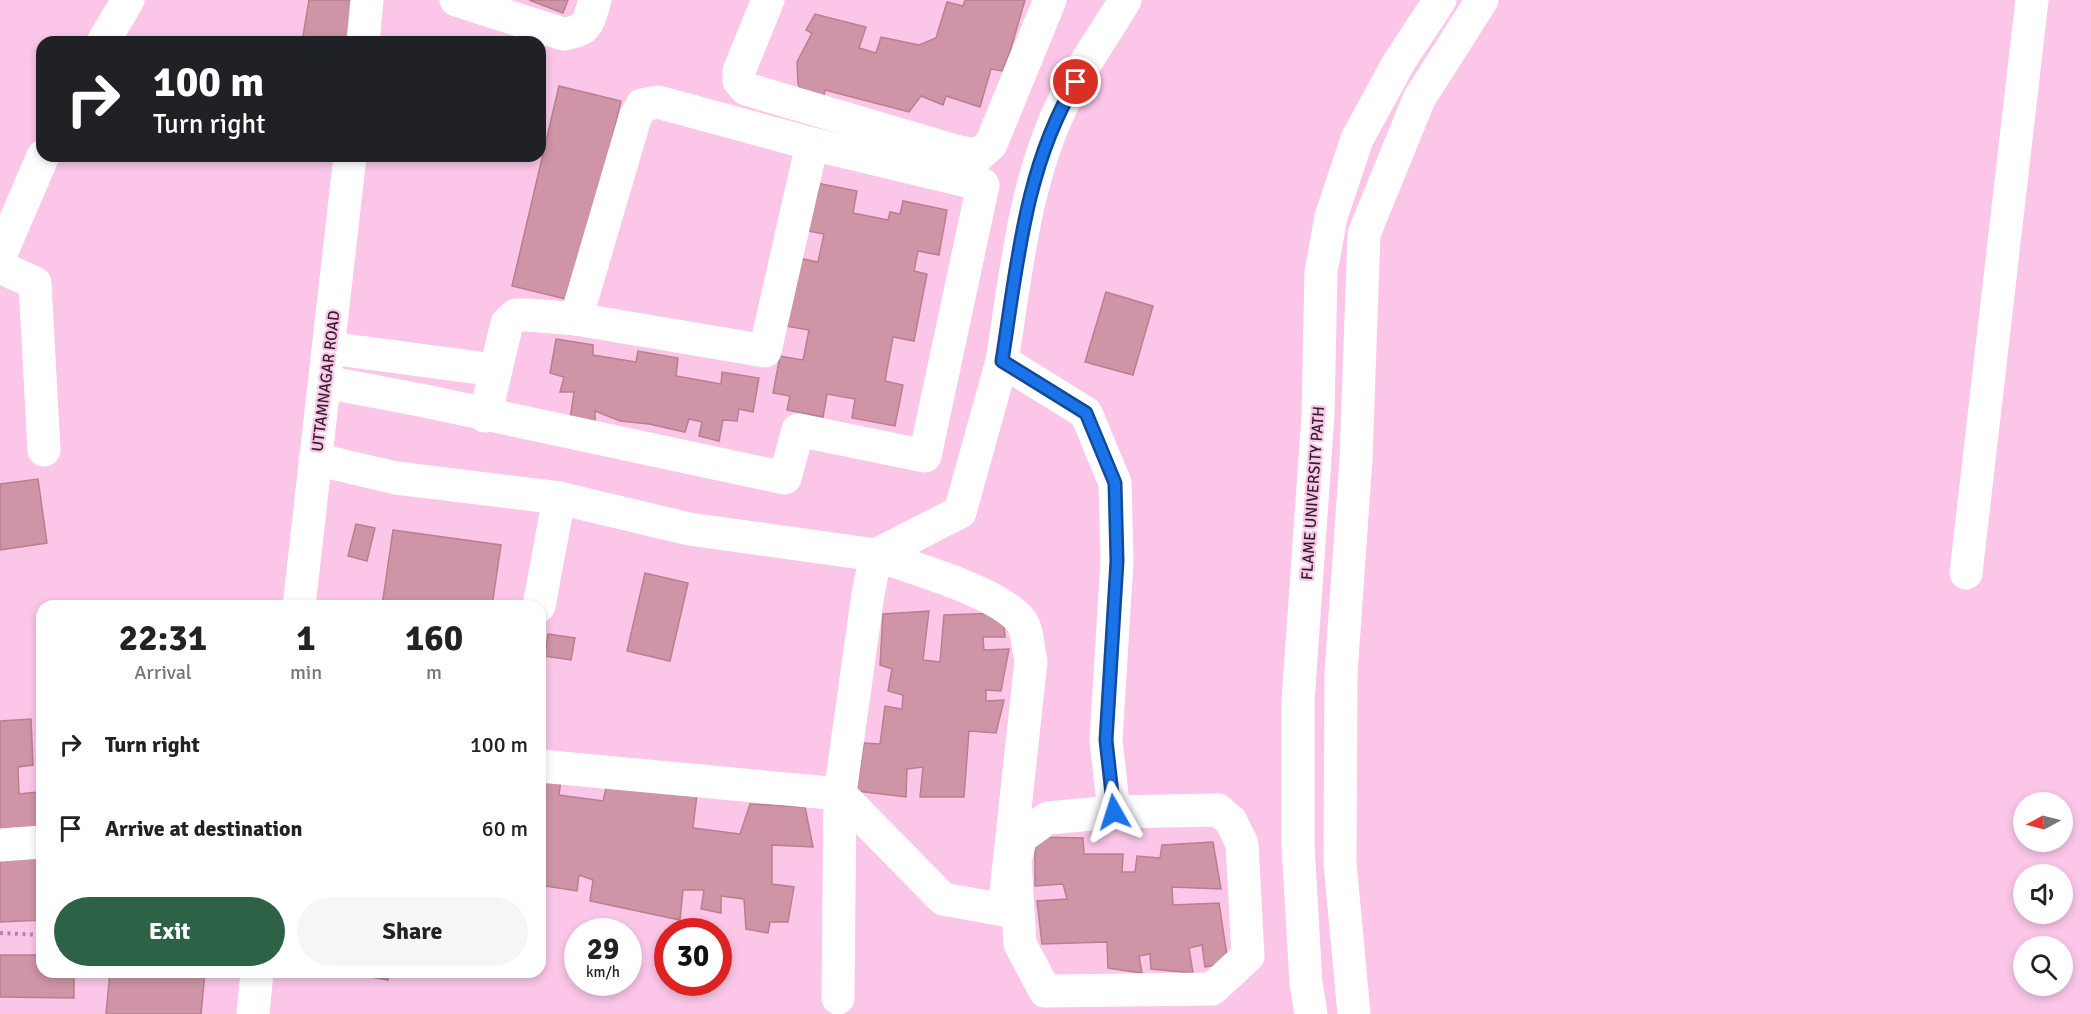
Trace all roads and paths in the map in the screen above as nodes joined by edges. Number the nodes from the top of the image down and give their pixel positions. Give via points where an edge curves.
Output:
1 (128, 0) edge
2 (368, 0) edge
3 (456, 0) edge
4 (768, 0) edge
5 (1050, 0) edge
6 (1125, 0) edge
7 (1440, 0) edge
8 (1482, 0) edge
9 (2032, 0) edge
10 (610, 1) edge
11 (107, 36) edge
12 (364, 36) edge
13 (812, 144) junction
14 (39, 162) edge
15 (349, 162) edge
16 (1329, 232) junction
17 (1364, 234) junction
18 (0, 256) edge
19 (0, 267) edge
20 (576, 319) junction
21 (329, 348) junction
22 (1002, 361) junction
23 (495, 370) junction
24 (325, 382) junction
25 (485, 416) junction
26 (44, 450) dead end
27 (315, 459) junction
28 (559, 498) junction
29 (876, 555) junction
30 (1966, 573) dead end
31 (300, 600) edge
32 (540, 600) edge
33 (546, 767) edge
34 (840, 794) junction
35 (1114, 812) junction
36 (36, 842) edge
37 (0, 844) edge
38 (0, 933) edge
39 (36, 935) edge
40 (256, 978) edge
41 (838, 998) dead end
42 (253, 1014) edge
43 (1311, 1014) edge
44 (1354, 1014) edge

1 - 11 street
2 - 12 street
3 - 10 street via 563,34 578,32
4 - 5 street via 739,71 739,81 746,89 978,155 991,144
6 - 22 street via 1064,102 1041,159 1024,217
7 - 16 street, FLAME UNIVERSITY PATH via 1399,62 1357,139
8 - 17 street via 1419,99
9 - 30 street
13 - 20 street via 658,102 642,105
13 - 20 street via 765,351
13 - 25 street via 983,185 925,456 798,430 785,478
14 - 18 street
15 - 21 street, UTTAMNAGAR ROAD
16 - 17 street
16 - 43 street, FLAME UNIVERSITY PATH via 1321,272 1318,415 1298,701 1298,844
17 - 44 street via 1356,459 1341,673 1340,863
19 - 26 street via 35,283
20 - 23 street via 516,315 507,323
21 - 23 street
21 - 24 street, UTTAMNAGAR ROAD
22 - 29 street via 960,512
22 - 35 street via 1086,413 1115,483 1117,561 1106,740
23 - 25 street
24 - 25 street
24 - 27 street, UTTAMNAGAR ROAD
27 - 28 street via 396,478
27 - 31 street, UTTAMNAGAR ROAD
28 - 29 street via 689,529
28 - 32 street
29 - 34 street
29 - 34 street via 948,580 1006,606 1023,623 1031,661 1004,910 944,899
33 - 34 street
34 - 41 street
35 - 35 street via 1218,810 1231,821 1242,844 1248,956 1212,989 1045,991 1020,944 1015,860 1021,837 1048,818
36 - 37 street
38 - 39 path
40 - 42 street

